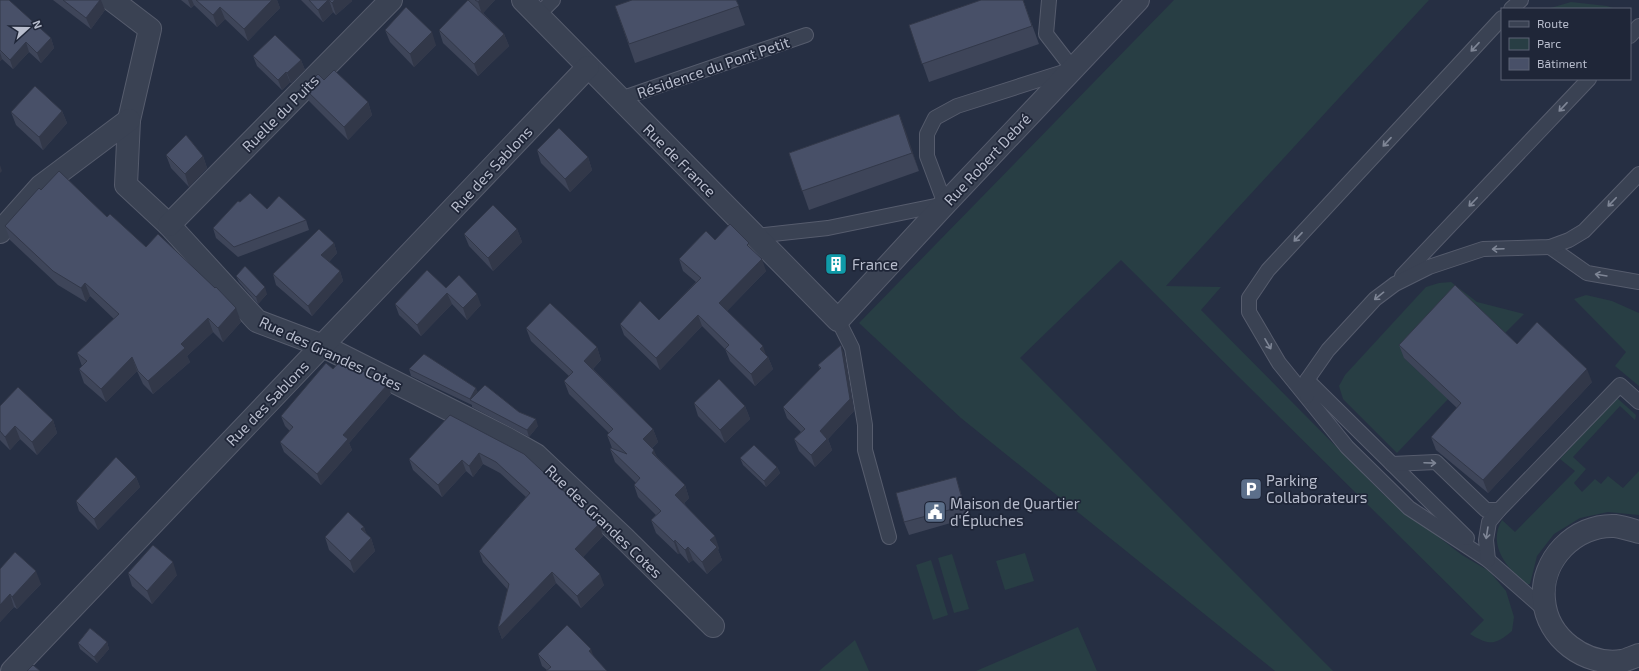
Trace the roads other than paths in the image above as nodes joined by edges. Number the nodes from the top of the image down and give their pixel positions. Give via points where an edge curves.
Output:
1 (112, 0) edge
2 (391, 0) edge
3 (1049, 0) edge
4 (1138, 0) edge
5 (1521, 0) edge
6 (538, 5) edge
7 (1512, 8) edge
8 (1501, 19) edge
9 (1639, 26) edge
10 (806, 35) dead end
11 (1631, 35) edge
12 (588, 67) junction
13 (1073, 69) junction
14 (1588, 80) edge
15 (620, 99) junction
16 (129, 120) junction
17 (1639, 174) edge
18 (945, 204) junction
19 (169, 226) junction
20 (0, 232) edge
21 (755, 236) junction
22 (1550, 247) junction
23 (1639, 282) edge
24 (1395, 284) junction
25 (838, 320) junction
26 (322, 346) junction
27 (1307, 380) junction
28 (1307, 396) junction
29 (1639, 402) edge
30 (1392, 464) junction
31 (1499, 510) junction
32 (1639, 532) edge
33 (889, 537) dead end
34 (1488, 560) junction
35 (1546, 611) junction
36 (712, 626) dead end
37 (1639, 655) edge
38 (12, 671) edge

1 - 16 street, Rue des Grandes Cotes via 150,29
2 - 19 street, Ruelle du Puits
3 - 13 lane via 1046,34
4 - 13 street, Rue Robert Debré
5 - 7 lane
6 - 12 street, Rue de France
8 -> 28 lane via 1268,270 1249,298 1249,312 1279,363
9 - 11 lane
10 - 15 lane, Résidence du Pont Petit
12 - 15 street, Rue de France
12 - 26 street, Rue des Sablons
13 - 18 street, Rue Robert Debré
13 - 18 lane via 957,106 935,118 927,134 927,156
14 -> 24 lane
15 - 21 street, Rue de France
16 - 19 street, Rue des Grandes Cotes via 126,184
16 - 20 street via 41,186
17 -> 22 lane via 1584,231
18 - 21 lane via 828,228
18 - 25 street, Rue Robert Debré
19 - 26 street, Rue des Grandes Cotes via 257,321
21 - 25 street, Rue de France
23 -> 22 lane via 1587,273
22 -> 24 lane via 1483,249 1429,267
24 -> 27 lane via 1375,299 1328,350
25 - 33 lane via 852,348 865,424 865,450
26 - 36 street, Rue des Grandes Cotes via 506,438 536,456 625,539
26 - 38 street, Rue des Sablons
27 - 28 lane
27 - 30 lane
28 - 34 lane via 1347,447 1409,508
29 - 31 lane via 1620,385
30 -> 31 lane via 1436,462 1486,510
30 - 34 lane
31 -> 34 lane via 1489,522 1486,540
32 - 35 street via 1616,526 1593,528 1572,538 1556,555 1546,576
34 - 35 lane
35 - 37 street via 1550,623 1562,640 1580,654 1600,661 1622,661

